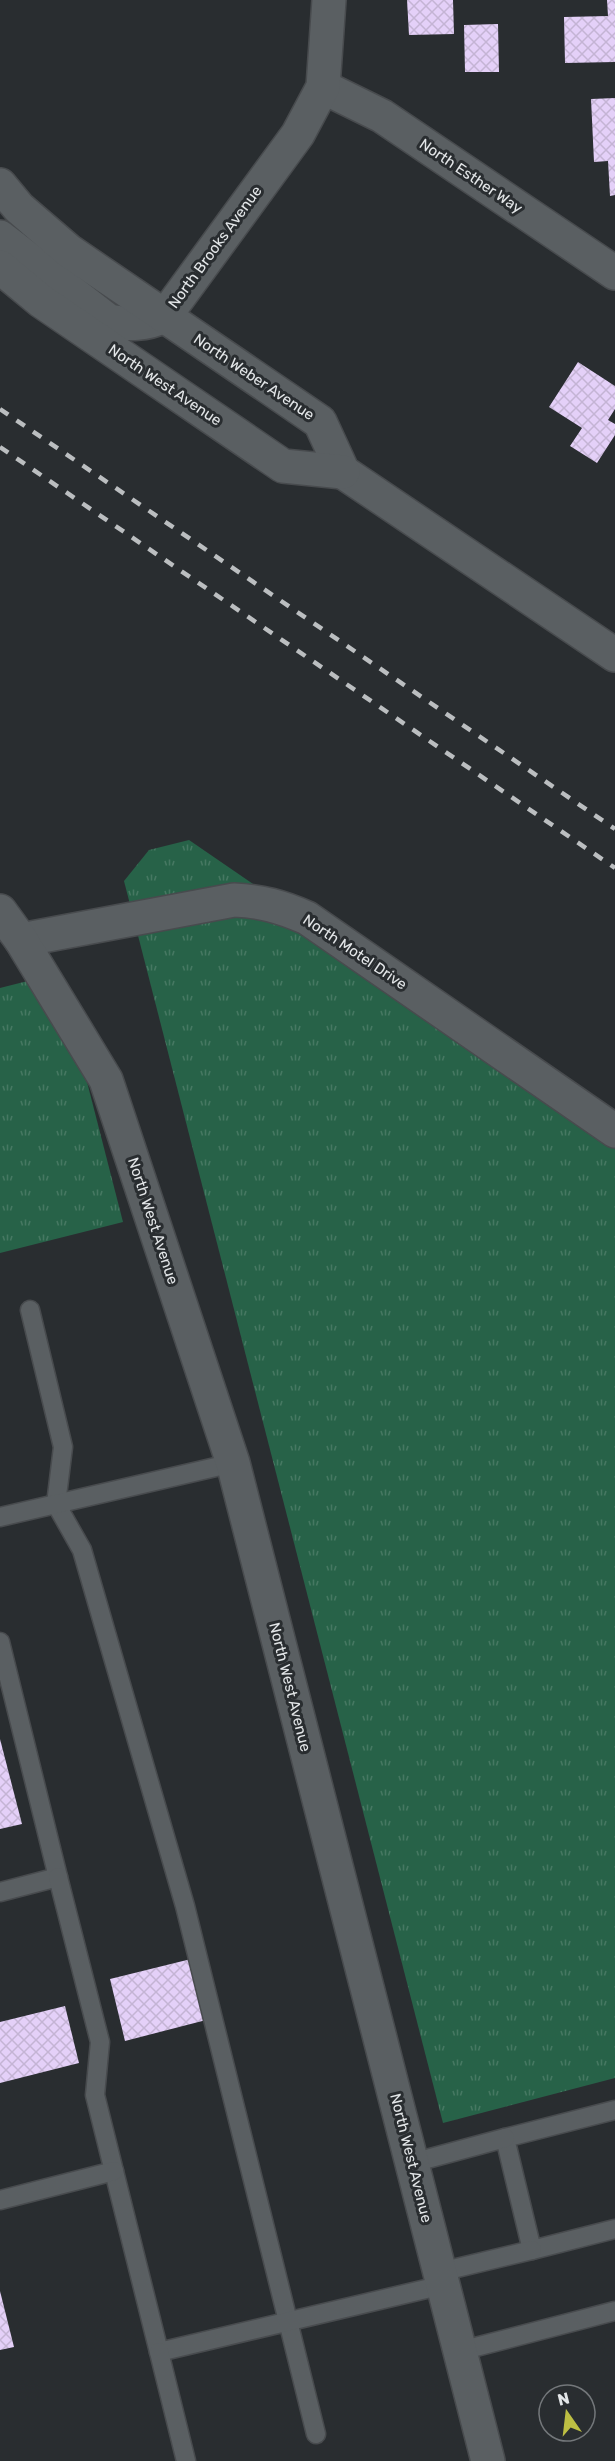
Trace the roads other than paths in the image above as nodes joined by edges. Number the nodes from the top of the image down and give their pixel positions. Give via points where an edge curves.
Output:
1 (329, 0) edge
2 (323, 87) junction
3 (0, 185) edge
4 (0, 237) edge
5 (0, 267) edge
6 (615, 273) edge
7 (165, 316) junction
8 (343, 472) junction
9 (615, 655) edge
10 (0, 911) edge
11 (21, 940) junction
12 (615, 1131) edge
13 (30, 1310) dead end
14 (233, 1463) junction
15 (56, 1504) junction
16 (0, 1517) edge
17 (0, 1642) edge
18 (6, 1690) edge
19 (58, 1877) junction
20 (0, 1892) edge
21 (615, 2110) edge
22 (505, 2138) junction
23 (412, 2163) junction
24 (114, 2171) junction
25 (0, 2200) edge
26 (615, 2229) edge
27 (532, 2250) junction
28 (442, 2278) junction
29 (615, 2311) edge
30 (289, 2322) junction
31 (460, 2351) junction
32 (159, 2352) junction
33 (316, 2434) dead end
34 (186, 2461) edge
35 (488, 2461) edge

1 - 2 street, North Brooks Avenue
2 - 6 street, North Esther Way via 382,116
2 - 7 street, North Brooks Avenue via 298,134
3 - 7 street, North Weber Avenue via 19,208 69,251
4 - 7 street, North Brooks Avenue via 110,321 128,325 149,323
5 - 8 street, North West Avenue via 41,301 283,466
7 - 8 street, North Weber Avenue via 320,422
8 - 9 street
10 - 11 street
11 - 12 street, North Motel Drive via 234,900 282,907 307,918
11 - 14 street, North West Avenue via 106,1080
13 - 15 lane via 63,1447
14 - 15 lane
14 - 23 street, North West Avenue
15 - 16 lane
15 - 30 lane via 82,1550 185,1906
17 - 18 lane
18 - 19 lane
19 - 20 lane
19 - 24 lane via 100,2042 95,2095
21 - 22 lane
22 - 23 lane
22 - 27 lane
23 - 28 street, North West Avenue
24 - 25 lane
24 - 32 lane
26 - 27 lane
27 - 28 lane
28 - 30 lane
28 - 31 street, North West Avenue
29 - 31 lane
30 - 32 lane
30 - 33 lane
31 - 35 street, North West Avenue
32 - 34 lane

